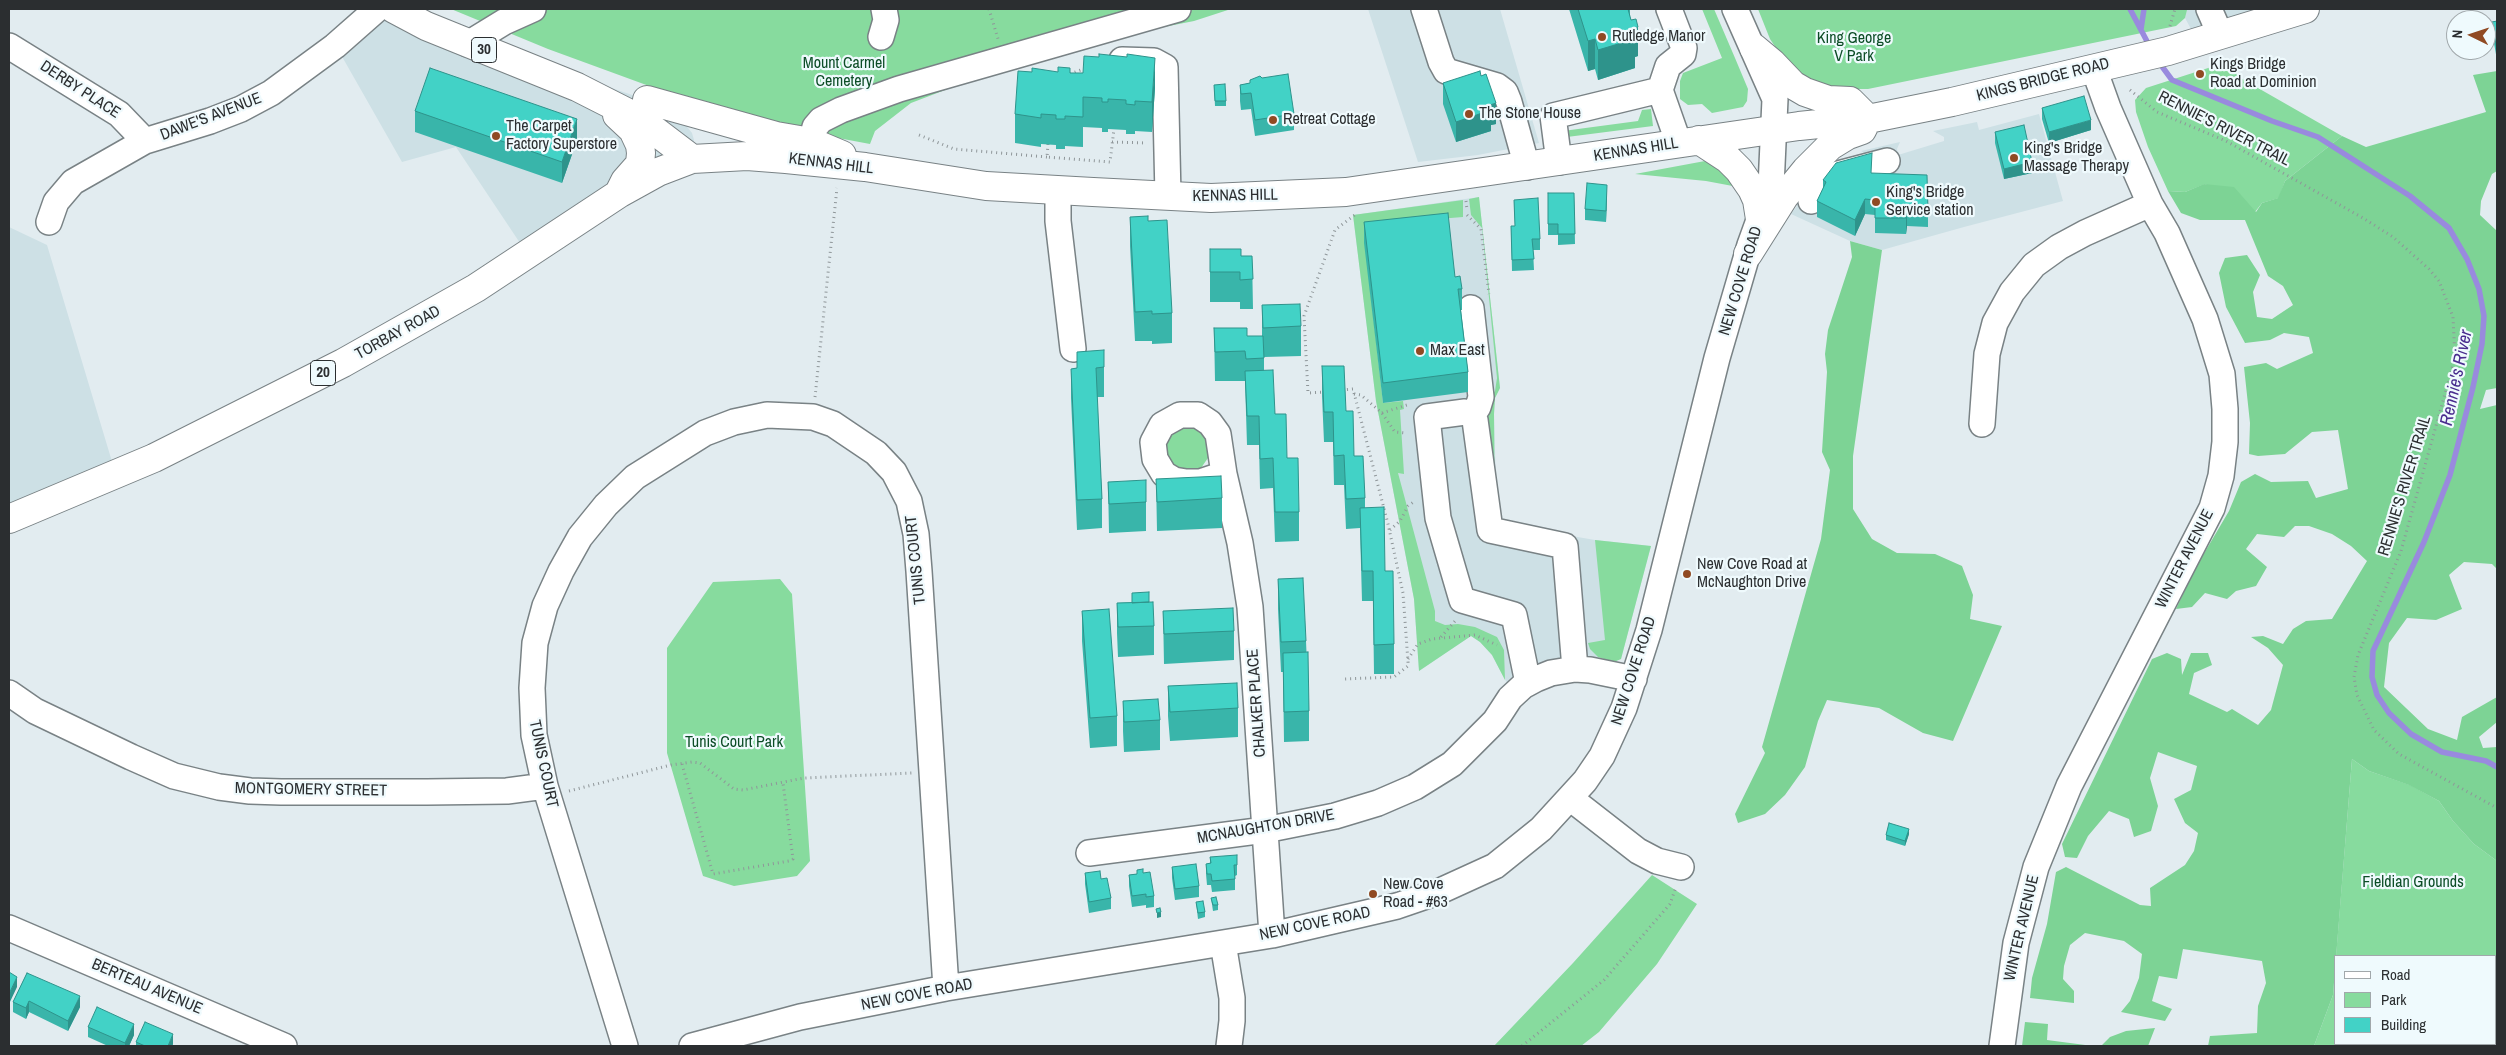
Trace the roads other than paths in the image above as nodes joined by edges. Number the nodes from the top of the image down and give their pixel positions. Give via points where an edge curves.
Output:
1 (377, 9) edge
2 (394, 9) edge
3 (532, 9) edge
4 (884, 9) edge
5 (1178, 9) edge
6 (1424, 9) edge
7 (1669, 9) edge
8 (1735, 9) edge
9 (2209, 9) edge
10 (2305, 9) edge
11 (2220, 34) junction
12 (881, 37) dead end
13 (468, 44) junction
14 (9, 46) edge
15 (1754, 48) junction
16 (1122, 60) edge
17 (2094, 69) junction
18 (577, 87) junction
19 (1660, 90) junction
20 (647, 100) junction
21 (608, 103) junction
22 (1868, 119) junction
23 (1775, 130) junction
24 (145, 142) junction
25 (812, 142) junction
26 (1689, 142) junction
27 (692, 159) junction
28 (1887, 161) dead end
29 (1559, 162) junction
30 (865, 168) junction
31 (1519, 168) junction
32 (1058, 190) junction
33 (620, 193) junction
34 (1168, 196) junction
35 (1808, 199) junction
36 (2150, 204) junction
37 (1760, 220) junction
38 (48, 222) dead end
39 (1748, 254) junction
40 (1477, 302) road end
41 (1073, 349) dead end
42 (1472, 414) junction
43 (1982, 424) dead end
44 (1224, 474) dead end
45 (9, 518) edge
46 (1575, 669) junction
47 (1634, 679) junction
48 (1528, 683) junction
49 (9, 693) edge
50 (547, 791) junction
51 (1570, 798) junction
52 (1265, 830) junction
53 (1089, 853) dead end
54 (1681, 867) road end
55 (9, 928) edge
56 (1272, 935) junction
57 (1223, 943) junction
58 (946, 988) junction
59 (284, 1046) edge
60 (625, 1046) edge
61 (692, 1046) edge
62 (1228, 1046) edge
63 (2002, 1046) edge

1 - 24 street, DAWE'S AVENUE via 336,46 271,93 225,115
2 - 13 main road, 30
3 - 13 street
4 - 12 street via 886,20
5 - 25 street via 899,89 841,110 814,127
6 - 31 street via 1446,71 1490,84
7 - 19 street via 1684,48 1683,54 1668,66
8 - 15 street, NEW COVE ROAD
9 - 11 street
10 - 11 main road, KINGS BRIDGE ROAD
11 - 17 main road, KINGS BRIDGE ROAD via 2168,40 2134,58
13 - 18 main road, 30
14 - 24 street, DERBY PLACE via 119,114
15 - 22 main road via 1793,85 1828,100 1850,101
15 - 23 street, NEW COVE ROAD via 1775,99
16 - 34 street via 1154,61 1165,67
17 - 22 main road, KINGS BRIDGE ROAD
17 - 36 street, WINTER AVENUE
18 - 20 main road, 30 via 606,87
18 - 21 main road, 30
19 - 26 street
19 - 29 street via 1553,116
20 - 25 main road via 767,134
20 - 27 main road, 30 via 684,123 692,133
21 - 27 main road, 30 via 638,118
21 - 33 main road via 640,144 640,164 625,181
22 - 23 main road, KINGS BRIDGE ROAD
22 - 35 main road via 1862,130 1830,146
23 - 26 main road, KENNAS HILL
23 - 37 street, NEW COVE ROAD via 1771,187
24 - 38 street, DAWE'S AVENUE via 73,182 56,202
25 - 30 main road
26 - 29 main road, KENNAS HILL
26 - 37 main road via 1728,159 1739,170 1757,200
27 - 30 main road, KENNAS HILL via 747,156
27 - 33 main road, TORBAY ROAD / 20 via 658,172
28 - 35 street via 1834,175
29 - 31 main road, KENNAS HILL
30 - 32 main road, KENNAS HILL via 986,186
31 - 34 main road, KENNAS HILL via 1346,192 1253,197
32 - 34 main road, KENNAS HILL
32 - 41 street via 1058,221
33 - 45 main road, TORBAY ROAD / 20 via 476,288 343,363 154,458
35 - 39 main road
36 - 43 street via 2059,248 2034,265 2012,292 1996,323 1987,354
36 - 63 street, WINTER AVENUE via 2167,233 2205,318 2222,374 2226,409 2222,476 2200,534 2069,786 2036,868 2016,943
37 - 39 street, NEW COVE ROAD
39 - 47 street, NEW COVE ROAD via 1717,358
40 - 42 street via 1481,398
42 - 46 street via 1476,420 1490,530 1565,546
42 - 48 street via 1427,417 1438,518 1462,600 1514,615
44 - 52 street, CHALKER PLACE via 1240,542 1250,607
46 - 47 street, MCNAUGHTON DRIVE
46 - 48 street, MCNAUGHTON DRIVE via 1551,672
47 - 51 street, NEW COVE ROAD via 1611,739 1585,781
48 - 52 street, MCNAUGHTON DRIVE via 1510,698 1474,744 1452,764 1415,787 1335,816
49 - 50 street, MONTGOMERY STREET via 43,715 131,757 174,776 219,787 250,791 330,792
50 - 58 street, TUNIS COURT via 534,735 532,688 535,644 545,606 580,537 635,477 705,433 767,415 813,417 833,424 876,453 894,472 909,501 916,534
50 - 60 street, TUNIS COURT
51 - 54 street via 1638,851 1657,861
51 - 56 street, NEW COVE ROAD via 1521,847 1472,878 1397,906
52 - 53 street, MCNAUGHTON DRIVE
52 - 56 street, CHALKER PLACE
55 - 59 street, BERTEAU AVENUE
56 - 57 street, NEW COVE ROAD
57 - 58 street, NEW COVE ROAD
57 - 62 street via 1232,998
58 - 61 street, NEW COVE ROAD via 800,1017

